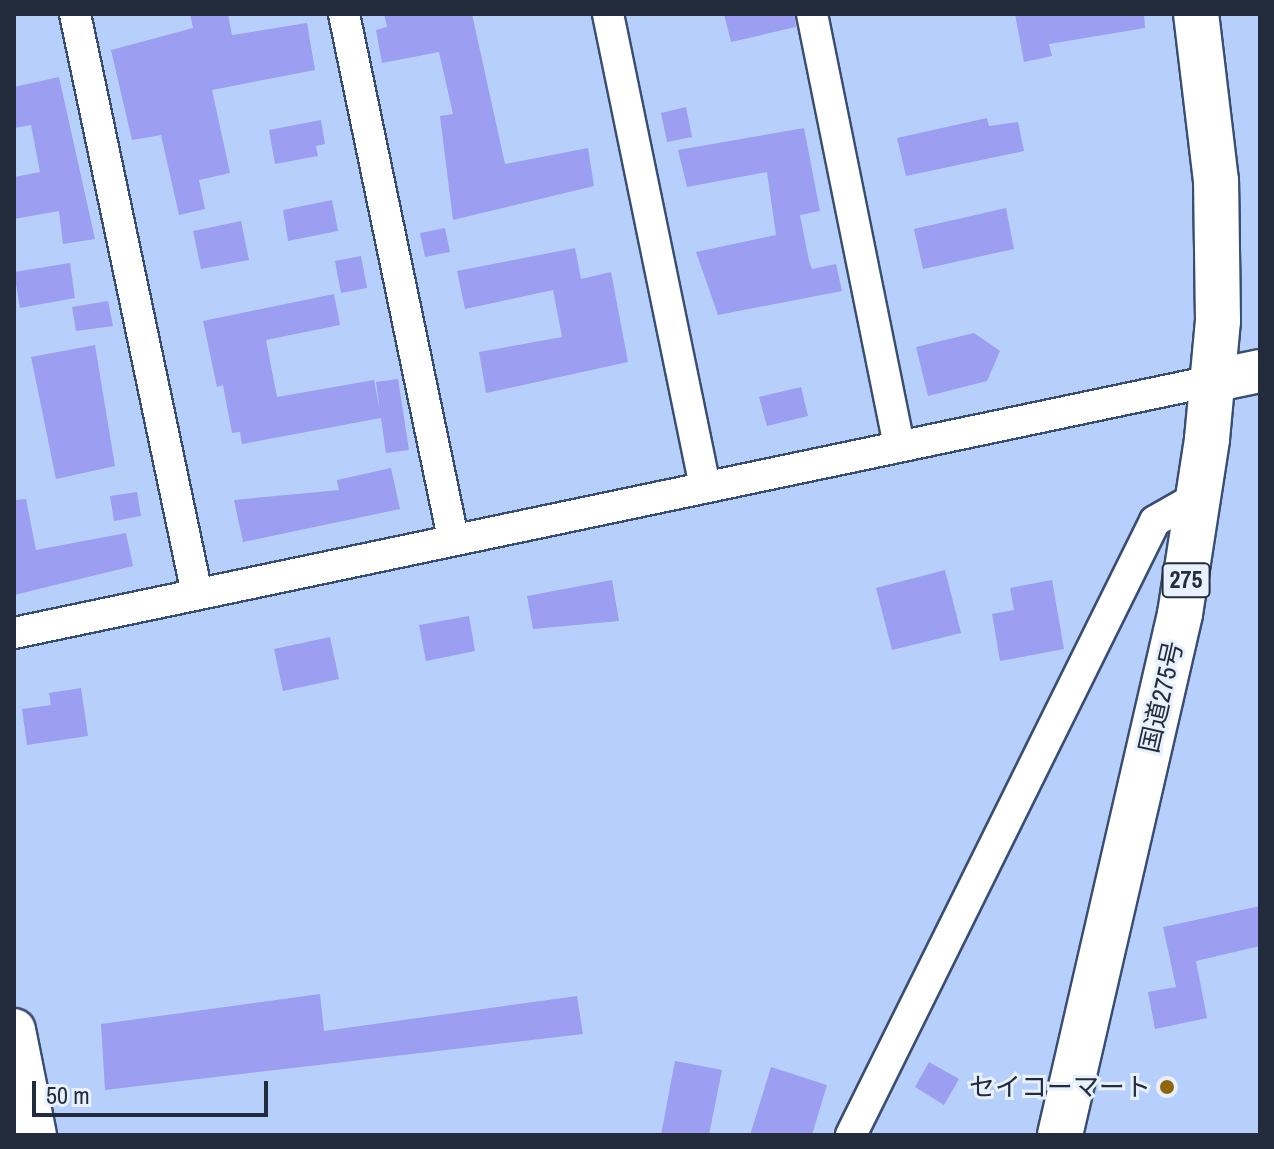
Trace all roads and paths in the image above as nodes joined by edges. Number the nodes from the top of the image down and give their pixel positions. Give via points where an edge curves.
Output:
1 (75, 14) edge
2 (344, 14) edge
3 (608, 14) edge
4 (812, 14) edge
5 (1196, 14) edge
6 (1260, 371) edge
7 (1212, 381) junction
8 (899, 445) junction
9 (705, 485) junction
10 (1199, 496) junction
11 (453, 538) junction
12 (197, 594) junction
13 (14, 633) edge
14 (14, 1030) edge
15 (35, 1135) edge
16 (851, 1135) edge
17 (1060, 1135) edge

1 - 12 street
2 - 11 street
3 - 9 street
4 - 8 street
5 - 7 highway, 国道275号 / 275 via 1216,181
6 - 7 street
7 - 8 street
7 - 10 highway, 国道275号 / 275
8 - 9 street
9 - 11 street
10 - 16 street via 1155,521
10 - 17 highway, 国道275号 / 275 via 1180,614
11 - 12 street
12 - 13 street
14 - 15 street

